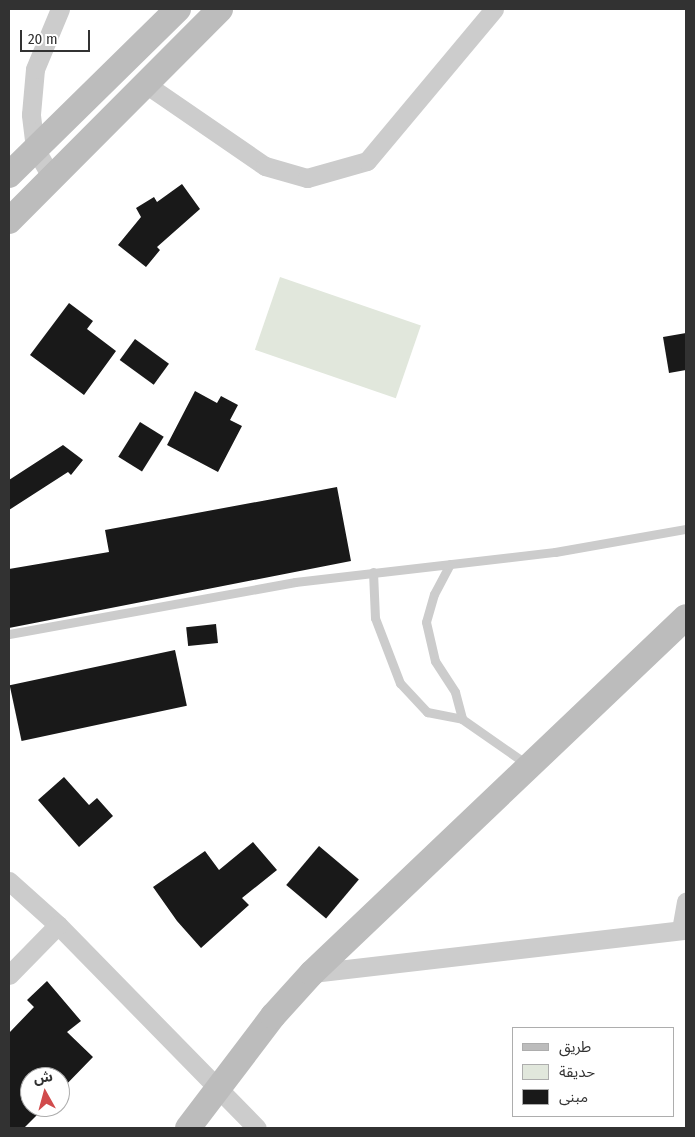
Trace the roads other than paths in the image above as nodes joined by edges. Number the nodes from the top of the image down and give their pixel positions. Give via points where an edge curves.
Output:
1 (60, 9) edge
2 (178, 9) edge
3 (220, 9) edge
4 (493, 9) edge
5 (147, 84) junction
6 (35, 148) junction
7 (9, 175) edge
8 (52, 178) junction
9 (9, 221) edge
10 (686, 529) edge
11 (450, 564) junction
12 (373, 572) junction
13 (686, 617) edge
14 (9, 634) edge
15 (462, 719) junction
16 (530, 767) junction
17 (9, 881) edge
18 (686, 901) edge
19 (58, 925) junction
20 (684, 930) edge
21 (312, 973) junction
22 (9, 975) edge
23 (219, 1090) junction
24 (188, 1128) edge
25 (257, 1128) edge

1 - 6 street via 35,69 31,114
2 - 6 street
3 - 5 street
4 - 5 street via 367,161 307,178 265,166
5 - 8 street
6 - 7 street
6 - 8 street
8 - 9 street
10 - 11 lane via 555,552
11 - 12 lane
11 - 15 lane via 434,594 426,622 435,661 455,692
12 - 14 lane via 295,582
12 - 15 lane via 375,618 400,683 427,712
13 - 16 street
15 - 16 lane
16 - 21 street
17 - 19 street
18 - 20 street
19 - 22 street
19 - 23 street
20 - 21 street
21 - 23 street via 273,1016
23 - 24 street
23 - 25 street

